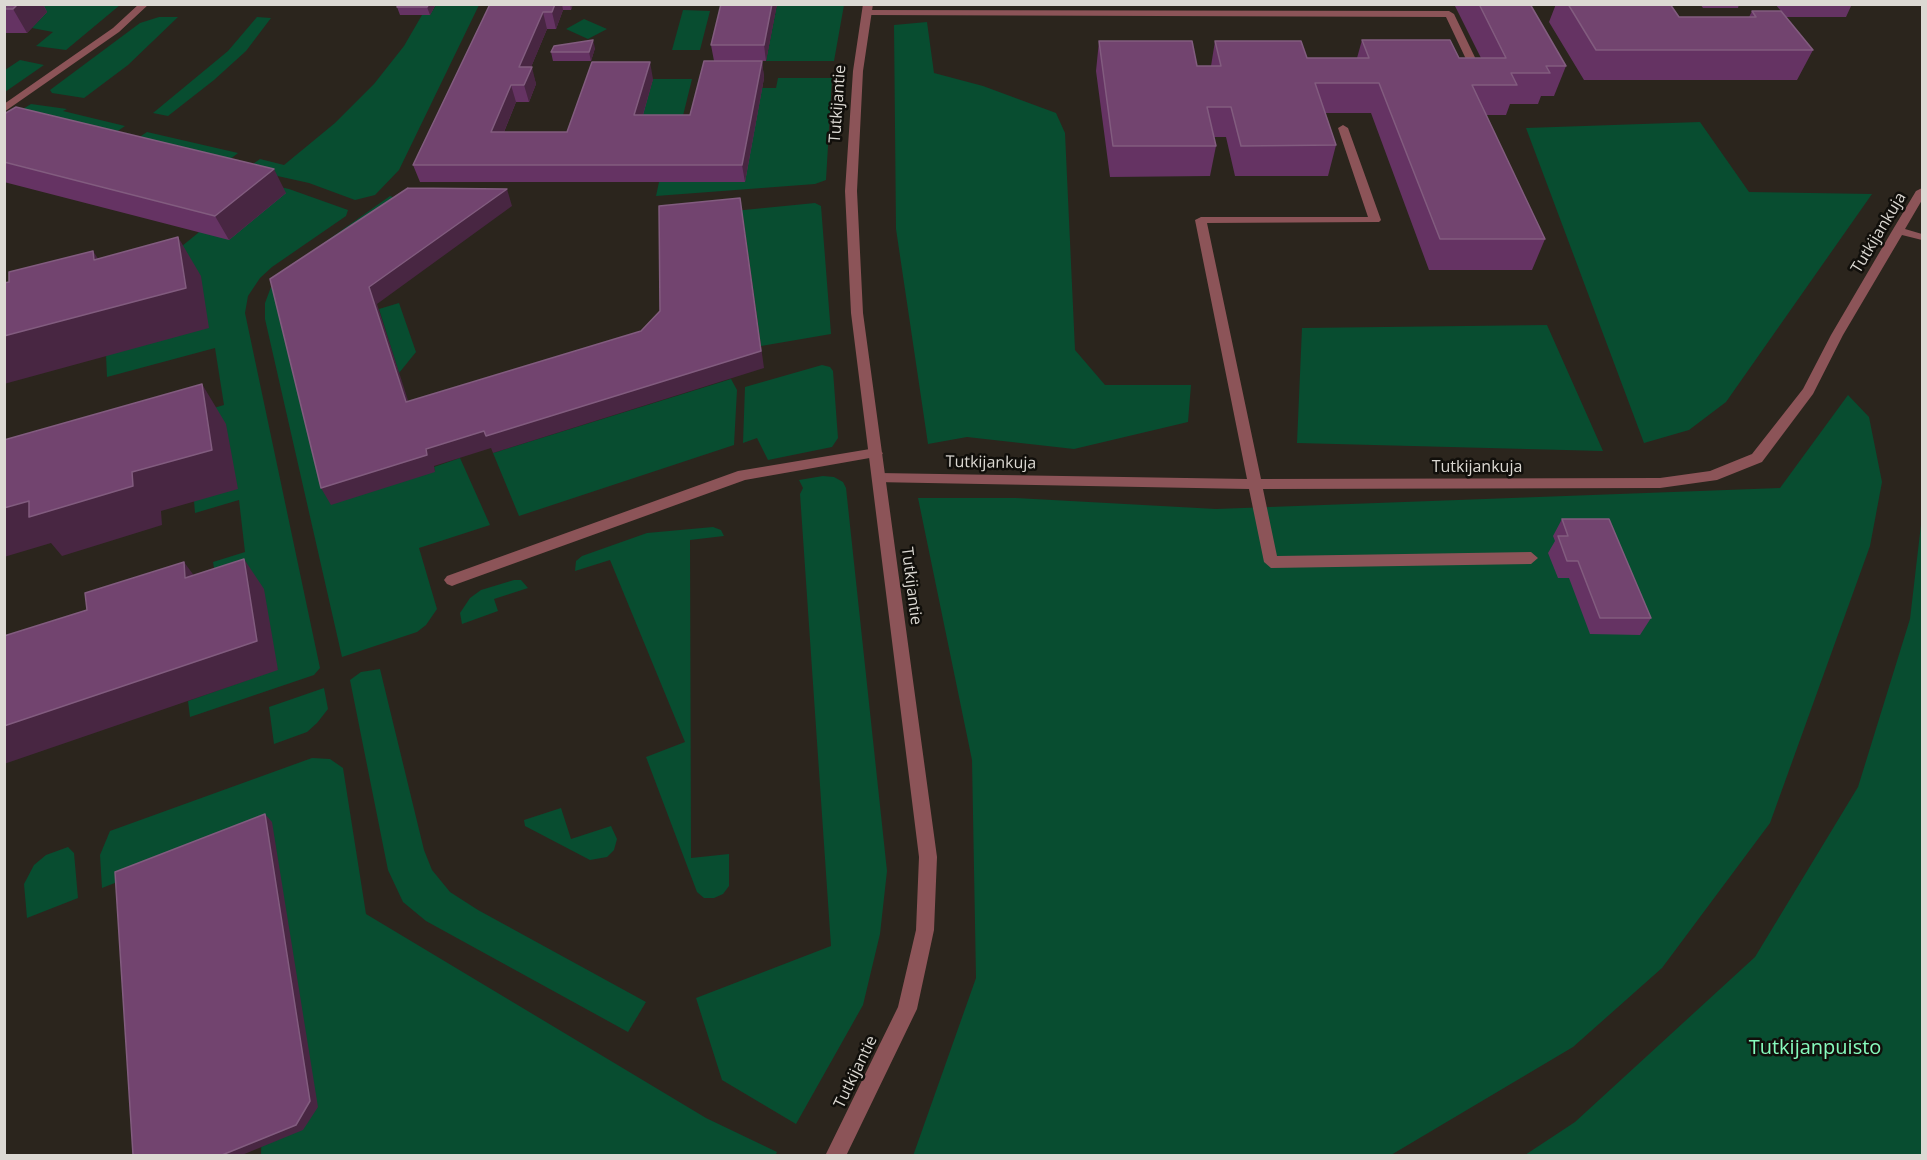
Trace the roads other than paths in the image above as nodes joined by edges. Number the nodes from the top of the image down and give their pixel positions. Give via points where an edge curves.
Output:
1 (146, 4) edge
2 (867, 8) edge
3 (1098, 9) edge
4 (1288, 9) edge
5 (1480, 79) edge
6 (4, 109) edge
7 (1343, 128) dead end
8 (1923, 191) edge
9 (1898, 231) junction
10 (1923, 237) edge
11 (876, 453) junction
12 (879, 478) junction
13 (1254, 484) junction
14 (1531, 558) dead end
15 (452, 580) dead end
16 (835, 1155) edge

1 - 6 street via 117,30
2 - 3 street
2 - 11 street, Tutkijantie via 858,71 851,191 857,313
3 - 4 street
4 - 5 street via 1449,14
7 - 13 street via 1375,220 1201,220
8 - 9 street, Tutkijankuja
9 - 10 street
9 - 13 street, Tutkijankuja via 1808,391 1757,458 1712,476 1660,483
11 - 12 street, Tutkijantie
11 - 15 street via 743,475
12 - 13 street, Tutkijankuja
12 - 16 street, Tutkijantie via 928,857 925,930 907,1009
13 - 14 street via 1271,562

